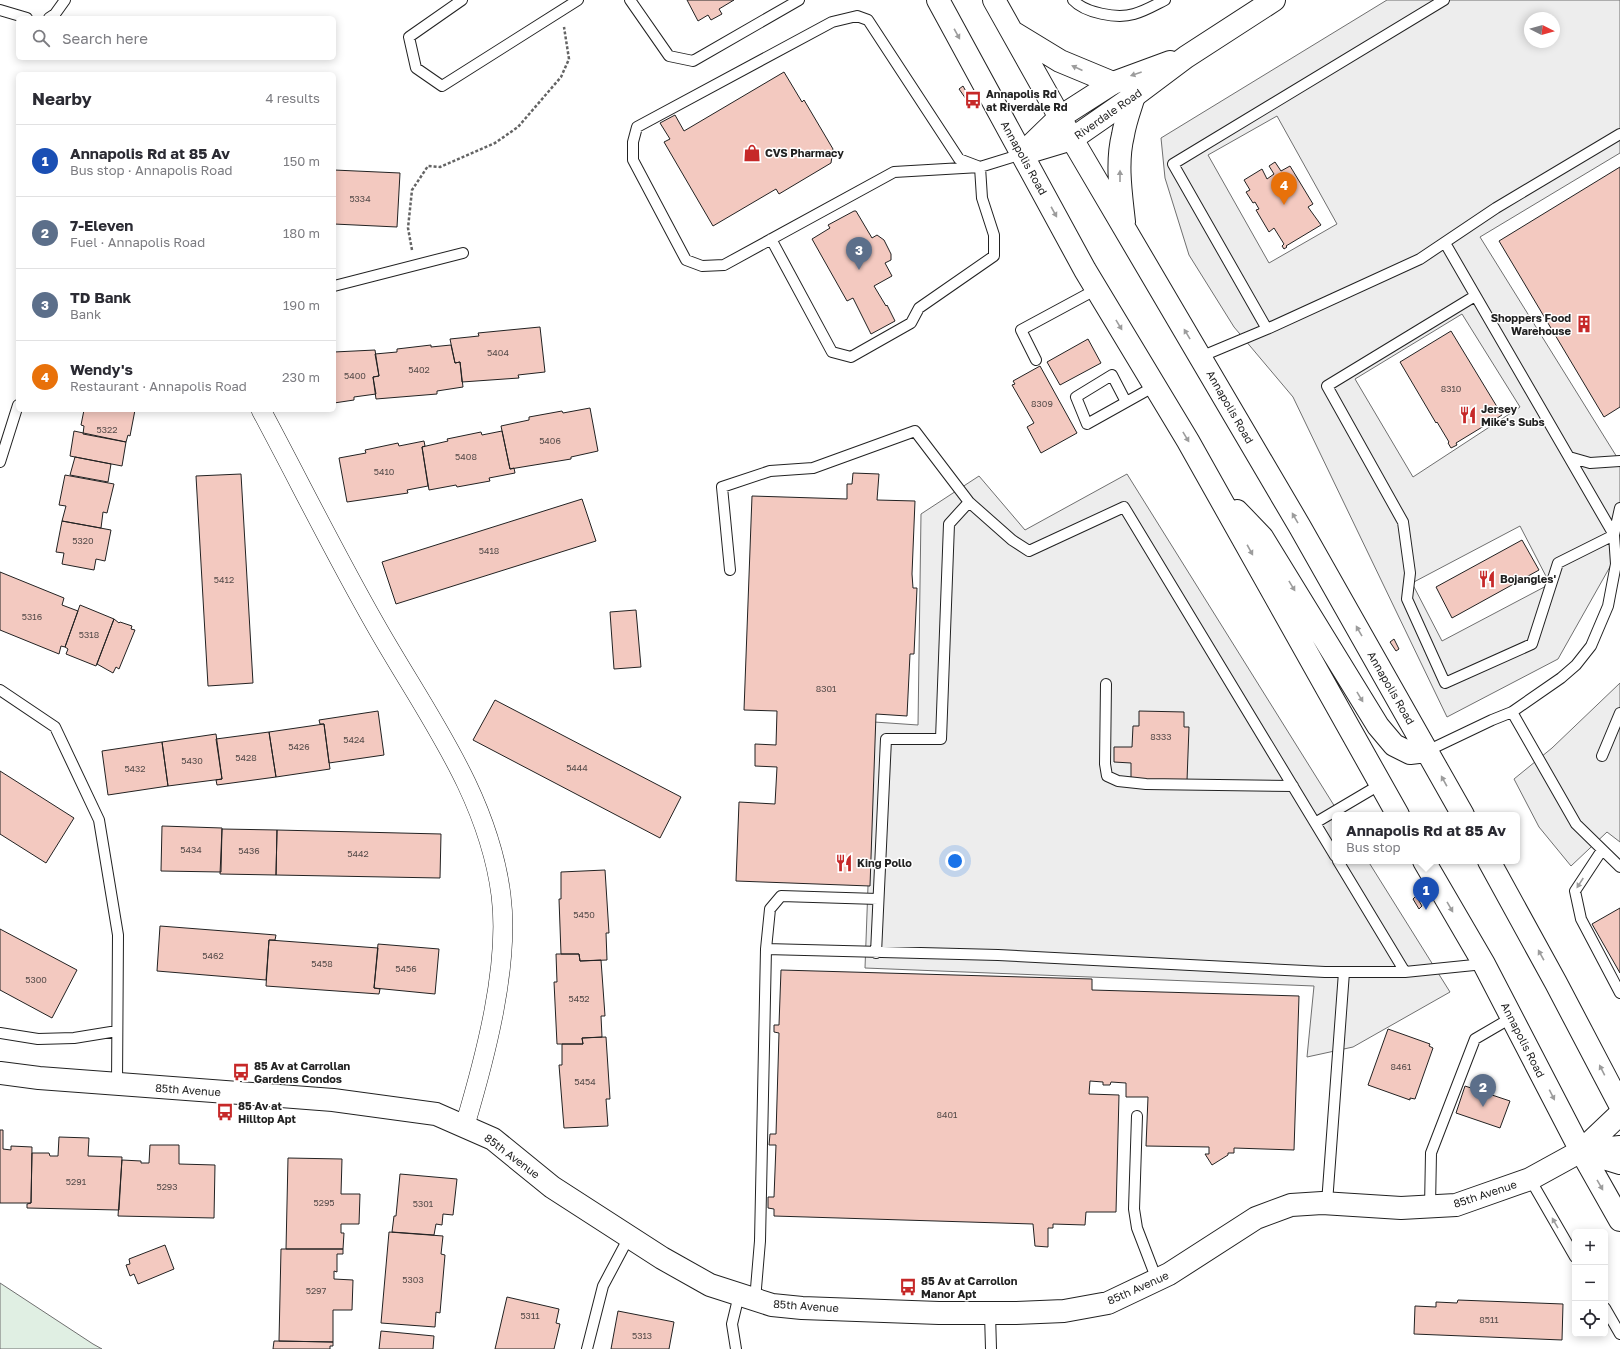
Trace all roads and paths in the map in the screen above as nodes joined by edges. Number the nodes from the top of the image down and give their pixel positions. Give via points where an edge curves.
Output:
1 (65, 0) edge
2 (462, 0) edge
3 (578, 0) edge
4 (630, 0) edge
5 (799, 0) edge
6 (938, 0) edge
7 (994, 0) edge
8 (1073, 0) edge
9 (1165, 0) edge
10 (1274, 0) edge
11 (1444, 0) edge
12 (0, 10) edge
13 (560, 11) junction
14 (20, 16) edge
15 (52, 16) edge
16 (1012, 31) junction
17 (1186, 57) junction
18 (1113, 83) junction
19 (1134, 96) junction
20 (1060, 117) junction
21 (1620, 134) edge
22 (1072, 139) junction
23 (1022, 154) junction
24 (980, 168) junction
25 (1125, 229) junction
26 (771, 239) junction
27 (1445, 243) junction
28 (463, 253) dead end
29 (415, 265) junction
30 (336, 285) edge
31 (1097, 289) junction
32 (1475, 296) junction
33 (1267, 329) junction
34 (1200, 356) junction
35 (1036, 360) dead end
36 (1155, 386) junction
37 (1126, 402) junction
38 (16, 411) edge
39 (262, 412) edge
40 (1569, 457) junction
41 (1620, 461) edge
42 (0, 462) edge
43 (1216, 490) junction
44 (969, 502) junction
45 (1620, 508) edge
46 (1614, 535) junction
47 (730, 570) dead end
48 (1106, 684) dead end
49 (0, 690) edge
50 (1512, 712) junction
51 (1620, 713) edge
52 (1427, 751) junction
53 (1602, 756) dead end
54 (1381, 784) junction
55 (1293, 786) junction
56 (1334, 812) edge
57 (1396, 812) edge
58 (1461, 812) edge
59 (1332, 813) edge
60 (1315, 823) junction
61 (1602, 850) junction
62 (1332, 851) edge
63 (1340, 864) edge
64 (1426, 864) edge
65 (1491, 864) edge
66 (1620, 867) edge
67 (878, 899) junction
68 (766, 950) junction
69 (876, 953) junction
70 (1484, 964) junction
71 (1344, 972) junction
72 (1405, 972) junction
73 (1620, 993) edge
74 (1511, 1018) junction
75 (118, 1031) junction
76 (0, 1033) edge
77 (0, 1073) edge
78 (117, 1084) junction
79 (1620, 1105) edge
80 (1620, 1114) edge
81 (1137, 1116) dead end
82 (465, 1126) junction
83 (1620, 1147) edge
84 (1581, 1151) junction
85 (1620, 1163) edge
86 (1530, 1179) junction
87 (1327, 1203) junction
88 (1430, 1207) junction
89 (1620, 1220) edge
90 (629, 1237) junction
91 (1572, 1252) edge
92 (1157, 1280) junction
93 (747, 1297) junction
94 (990, 1313) junction
95 (1608, 1313) edge
96 (1620, 1334) edge
97 (587, 1349) edge
98 (736, 1349) edge
99 (991, 1349) edge

1 - 15 lane
2 - 13 lane via 409,37 416,68 442,86
3 - 13 lane
4 - 5 lane via 669,56 693,61
6 -> 23 main road, Annapolis Road
7 - 16 main road, Annapolis Road
8 - 9 lane via 1079,6 1107,15 1134,15
10 - 17 main road, Riverdale Road
11 - 33 lane via 1173,164
12 - 14 lane
13 - 29 path via 569,59 561,77 518,127 495,144 440,167 428,166 412,190 408,228
18 -> 16 main road via 1060,62
16 - 20 main road, Annapolis Road
17 -> 18 main road, Riverdale Road
17 - 19 main road, Riverdale Road
18 - 20 main road, Riverdale Road
19 - 22 main road, Riverdale Road
25 -> 19 main road via 1120,154 1122,136
20 - 22 main road, Annapolis Road
20 - 23 main road, Riverdale Road
21 - 27 lane via 1496,208
22 - 23 main road, Riverdale Road
22 - 25 main road, Annapolis Road
23 - 24 lane
23 -> 31 main road, Annapolis Road
24 - 26 lane via 894,172
24 - 26 lane via 982,198 994,235 994,256 919,308 912,323 851,357 832,352
24 - 26 lane via 959,159 868,20 857,16 832,22 637,127 634,137 632,160 686,260 702,266 724,265
34 -> 25 main road, Annapolis Road
27 - 32 lane
27 - 33 lane via 1414,262
28 - 29 lane
29 - 30 lane
31 - 35 lane via 1021,330
31 -> 36 main road, Annapolis Road
32 - 40 lane
32 - 46 lane via 1327,386 1403,522 1410,573 1407,599 1445,683 1532,644 1558,563
33 - 34 lane
52 -> 34 main road, Annapolis Road
36 - 37 lane
36 -> 43 main road, Annapolis Road
37 - 37 lane via 1087,424 1076,396 1112,375
38 - 42 lane
39 - 82 street via 375,625 466,780 490,842 501,897 501,958 490,1028 477,1088
40 - 41 lane via 1590,463
40 - 46 lane
43 -> 52 main road via 1262,537 1378,726 1394,745 1410,753
43 -> 54 main road, Annapolis Road
44 - 47 lane via 915,431 813,468 770,471 722,487
44 - 55 lane via 1012,540 1029,551 1124,507
44 - 67 lane via 949,524 941,739 886,739
45 - 46 lane
46 - 50 lane via 1616,564 1608,606 1591,646 1576,665 1561,678
48 - 55 lane via 1107,776 1118,781 1146,784
49 - 75 lane via 56,727 99,820 118,935
50 - 52 lane
50 - 61 lane via 1576,824
51 - 53 lane
58 -> 52 main road, Annapolis Road
54 - 56 lane
54 - 57 main road, Annapolis Road
55 - 60 lane
59 - 60 lane
60 - 62 lane
61 - 66 lane
61 -> 73 lane via 1575,891 1581,919
63 - 72 lane
64 -> 70 main road, Annapolis Road
79 -> 65 main road
67 - 68 lane via 782,896 770,909
67 - 69 lane
68 - 69 lane
68 - 93 lane via 760,1241
69 - 71 lane via 998,955
70 - 72 lane
70 - 74 main road, Annapolis Road
71 - 72 lane
71 - 87 lane
74 -> 84 main road, Annapolis Road
74 - 88 lane via 1475,1039 1431,1153
75 - 76 lane via 74,1038 38,1039
75 - 78 lane
77 - 78 main road, 85th Avenue
78 - 82 main road, 85th Avenue via 333,1100 436,1114
80 - 84 main road, 85th Avenue
81 - 92 lane via 1134,1209 1137,1228
82 - 90 main road, 85th Avenue via 493,1139 552,1187
83 - 84 main road, 85th Avenue
84 - 85 main road
84 - 86 main road, 85th Avenue
84 -> 89 main road, Annapolis Road
86 - 88 main road, 85th Avenue via 1456,1205
91 -> 86 lane
87 - 88 main road, 85th Avenue via 1401,1208
87 - 92 main road, 85th Avenue via 1291,1205 1266,1213
90 - 93 main road, 85th Avenue via 710,1285
90 - 97 lane via 603,1286
92 - 94 main road, 85th Avenue via 1108,1303 1064,1311
93 - 94 main road, 85th Avenue via 772,1305 802,1308
93 - 98 lane via 732,1324
94 - 99 lane
95 - 96 lane

